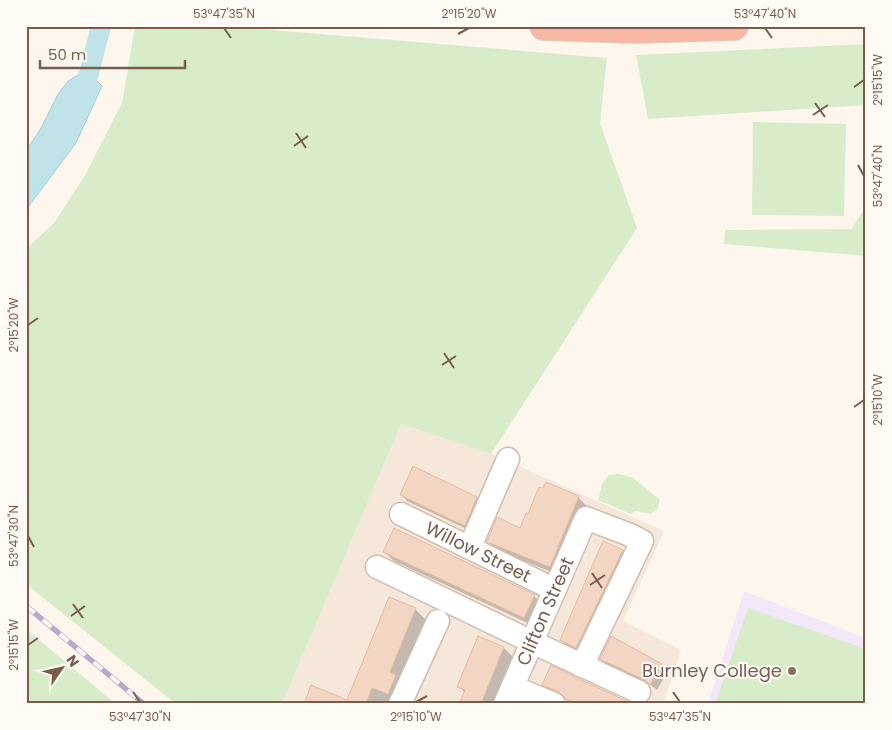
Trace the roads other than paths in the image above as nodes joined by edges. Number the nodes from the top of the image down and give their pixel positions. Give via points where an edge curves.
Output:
1 (544, 26) edge
2 (734, 26) edge
3 (508, 459) dead end
4 (401, 514) dead end
5 (470, 547) junction
6 (377, 566) dead end
7 (555, 590) junction
8 (438, 620) dead end
9 (532, 642) junction
10 (582, 666) junction
11 (639, 692) dead end
12 (509, 695) edge
13 (400, 704) edge
14 (554, 704) edge

1 - 2 highway via 634,29
3 - 5 street
4 - 5 street, Willow Street
5 - 7 street, Willow Street
6 - 9 street
7 - 9 street, Clifton Street
7 - 10 street, Clifton Street via 586,518 642,541
8 - 13 street
9 - 10 street
9 - 12 street, Clifton Street
10 - 11 street
12 - 14 street

